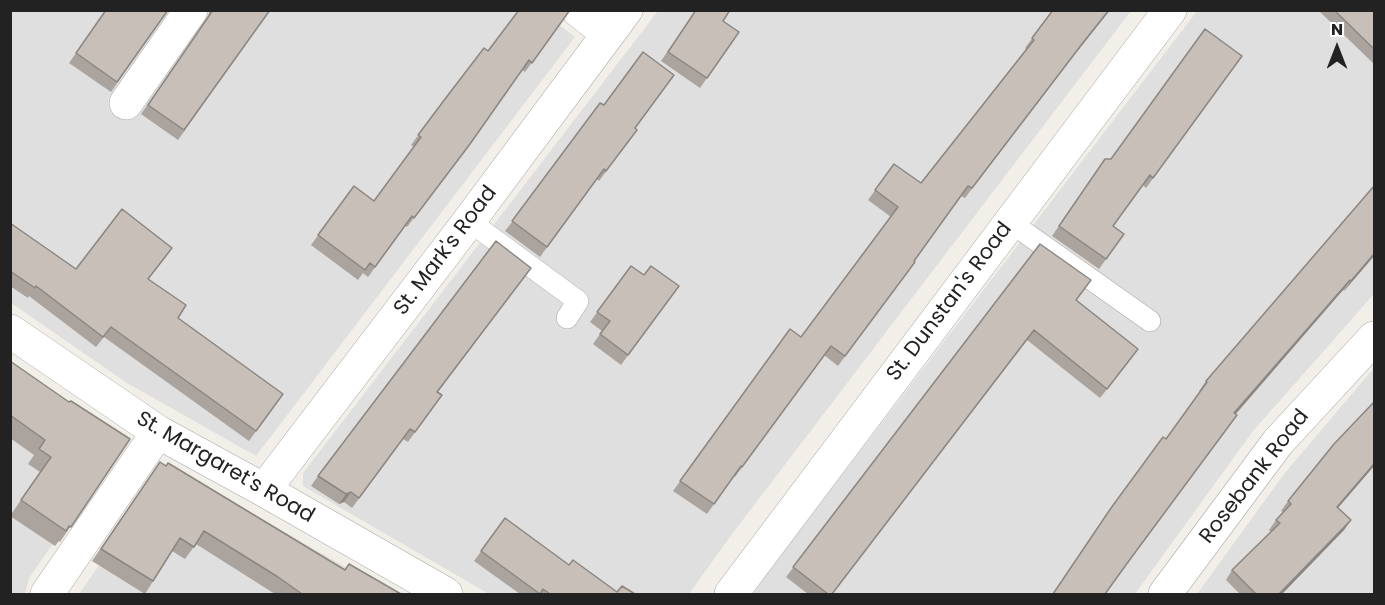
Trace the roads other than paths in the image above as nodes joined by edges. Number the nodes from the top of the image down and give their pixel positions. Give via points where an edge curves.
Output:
1 (191, 10) edge
2 (578, 10) edge
3 (1170, 10) edge
4 (617, 22) edge
5 (126, 103) dead end
6 (469, 221) junction
7 (1010, 222) junction
8 (567, 318) dead end
9 (1150, 321) dead end
10 (10, 331) edge
11 (1374, 338) edge
12 (158, 432) junction
13 (264, 490) junction
14 (47, 594) edge
15 (446, 594) edge
16 (731, 594) edge
17 (1166, 594) edge

1 - 5 street
2 - 4 street
3 - 7 street, St. Dunstan's Road
4 - 6 street, St. Mark's Road
6 - 8 lane via 578,301
6 - 13 street, St. Mark's Road
7 - 9 lane
7 - 16 street, St. Dunstan's Road
10 - 12 street, St. Margaret's Road
11 - 17 street, Rosebank Road via 1278,442
12 - 13 street, St. Margaret's Road
12 - 14 street
13 - 15 street, St. Margaret's Road

